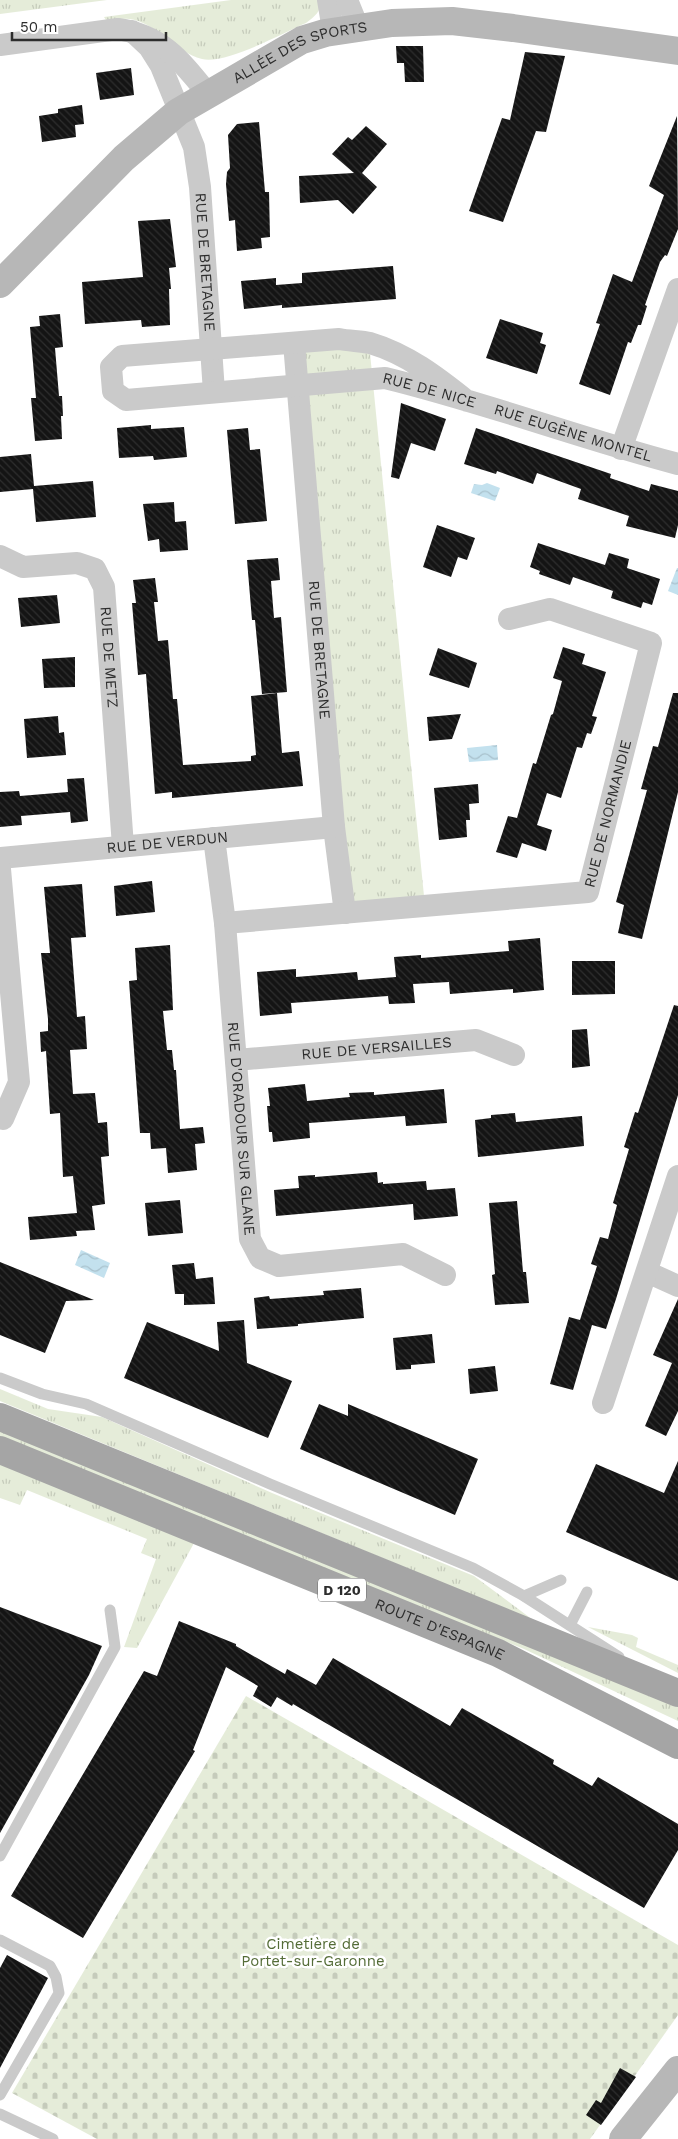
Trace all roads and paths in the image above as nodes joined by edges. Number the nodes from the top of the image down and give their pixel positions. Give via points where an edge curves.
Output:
1 (328, 0) edge
2 (347, 0) edge
3 (346, 29) junction
4 (132, 31) junction
5 (0, 45) edge
6 (678, 51) edge
7 (208, 94) junction
8 (178, 112) junction
9 (0, 284) edge
10 (678, 289) edge
11 (294, 343) junction
12 (210, 349) junction
13 (298, 385) junction
14 (214, 392) junction
15 (467, 401) junction
16 (621, 449) junction
17 (678, 464) edge
18 (0, 556) edge
19 (509, 619) dead end
20 (334, 827) junction
21 (214, 838) junction
22 (123, 846) junction
23 (0, 858) edge
24 (0, 870) edge
25 (345, 913) junction
26 (225, 923) junction
27 (514, 1056) dead end
28 (236, 1060) junction
29 (3, 1119) dead end
30 (678, 1176) edge
31 (647, 1272) junction
32 (445, 1275) dead end
33 (678, 1286) edge
34 (0, 1378) edge
35 (603, 1404) dead end
36 (0, 1417) edge
37 (0, 1450) edge
38 (561, 1580) dead end
39 (587, 1592) dead end
40 (524, 1596) junction
41 (110, 1610) dead end
42 (570, 1626) junction
43 (671, 1689) edge
44 (678, 1744) edge
45 (0, 1856) edge
46 (0, 1940) edge
47 (678, 2070) edge
48 (0, 2095) edge
49 (0, 2114) edge
50 (53, 2139) edge
51 (623, 2139) edge

1 - 3 street
2 - 3 street
3 - 6 street, ALLÉE DES SPORTS via 392,23 452,21
3 - 7 street, ALLÉE DES SPORTS via 302,40
4 - 5 street via 118,29
4 - 7 street via 156,40 171,52
4 - 8 street, RUE DE BRETAGNE via 149,47 161,66
7 - 8 street, ALLÉE DES SPORTS
8 - 9 street, ALLÉE DES SPORTS via 124,158
8 - 12 street, RUE DE BRETAGNE via 194,147 200,187
10 - 16 street
11 - 12 street, RUE DE NICE
11 - 13 street, RUE DE BRETAGNE
11 - 15 street, RUE DE NICE via 339,340 369,343 405,356
12 - 14 street, RUE DE BRETAGNE
12 - 14 street, RUE DE NICE via 122,356 111,367 113,391 126,400
13 - 14 street
13 - 15 street, RUE DE NICE via 385,378
13 - 20 street, RUE DE BRETAGNE
15 - 16 street, RUE EUGÈNE MONTEL
16 - 17 street, RUE EUGÈNE MONTEL
18 - 22 street, RUE DE METZ via 23,567 77,563 95,569 104,587
19 - 25 street, RUE DE NORMANDIE via 550,608 651,643 588,892
20 - 21 street, RUE DE VERDUN
20 - 25 street, RUE DE BRETAGNE
21 - 22 street, RUE DE VERDUN
21 - 26 street, RUE D'ORADOUR SUR GLANE
22 - 23 street, RUE DE VERDUN
24 - 29 street via 19,1082
25 - 26 street, RUE DE NORMANDIE
26 - 28 street, RUE D'ORADOUR SUR GLANE
27 - 28 street, RUE DE VERSAILLES via 476,1040
28 - 32 street, RUE D'ORADOUR SUR GLANE via 250,1239 260,1258 279,1266 404,1254
30 - 31 street
31 - 33 street
31 - 35 street
34 - 40 lane via 42,1394 86,1404 473,1568
36 - 43 main road, ROUTE D'ESPAGNE / D 120
37 - 44 main road, ROUTE D'ESPAGNE / D 120 via 498,1653
38 - 40 lane
39 - 42 lane
40 - 42 lane
41 - 45 lane via 115,1647
42 - 43 lane
46 - 48 lane via 50,1966 59,1993
47 - 51 street
49 - 50 lane

